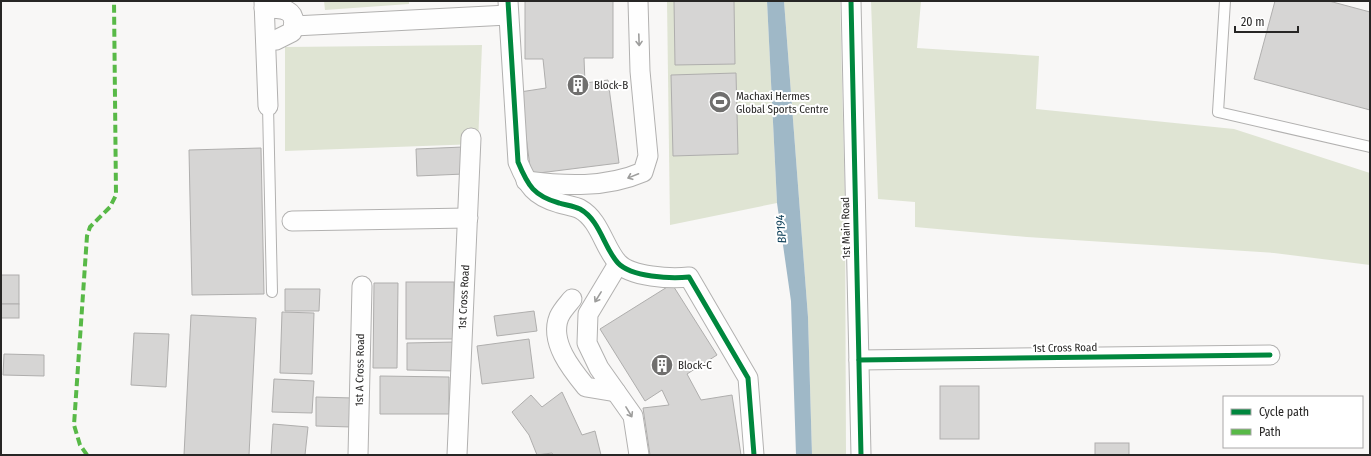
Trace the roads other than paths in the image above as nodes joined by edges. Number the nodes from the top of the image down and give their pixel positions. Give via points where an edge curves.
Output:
1 (638, 1) edge
2 (851, 1) edge
3 (1225, 1) edge
4 (264, 4) edge
5 (508, 8) edge
6 (482, 9) edge
7 (294, 26) junction
8 (266, 41) junction
9 (268, 106) joint
10 (471, 138) dead end
11 (1370, 147) edge
12 (526, 181) junction
13 (468, 218) junction
14 (292, 221) dead end
15 (618, 264) junction
16 (362, 286) dead end
17 (272, 292) dead end
18 (572, 299) dead end
19 (1270, 355) dead end
20 (859, 360) junction
21 (616, 392) junction
22 (358, 455) edge
23 (457, 455) edge
24 (639, 455) edge
25 (754, 455) edge
26 (861, 455) edge

1 -> 12 street via 640,71 648,156 643,172 628,179 597,184
2 - 20 street, 1st Main Road
3 - 11 lane via 1218,112
4 - 7 street via 290,12
4 - 8 street
5 - 6 street
5 - 12 street via 518,162
6 - 7 street
7 - 8 street via 292,32 276,40
8 - 9 street
9 - 17 lane
10 - 13 street, 1st Cross Road
12 - 15 street via 543,198 580,209 597,226
13 - 14 street
13 - 23 street, 1st Cross Road
15 -> 21 street via 588,314 587,343
15 - 25 street via 647,276 689,277 748,378
16 - 22 street, 1st A Cross Road
18 - 21 street via 559,317 557,335 563,356 586,387
19 - 20 street, 1st Cross Road
20 - 26 street, 1st Main Road
21 -> 24 street via 633,416

